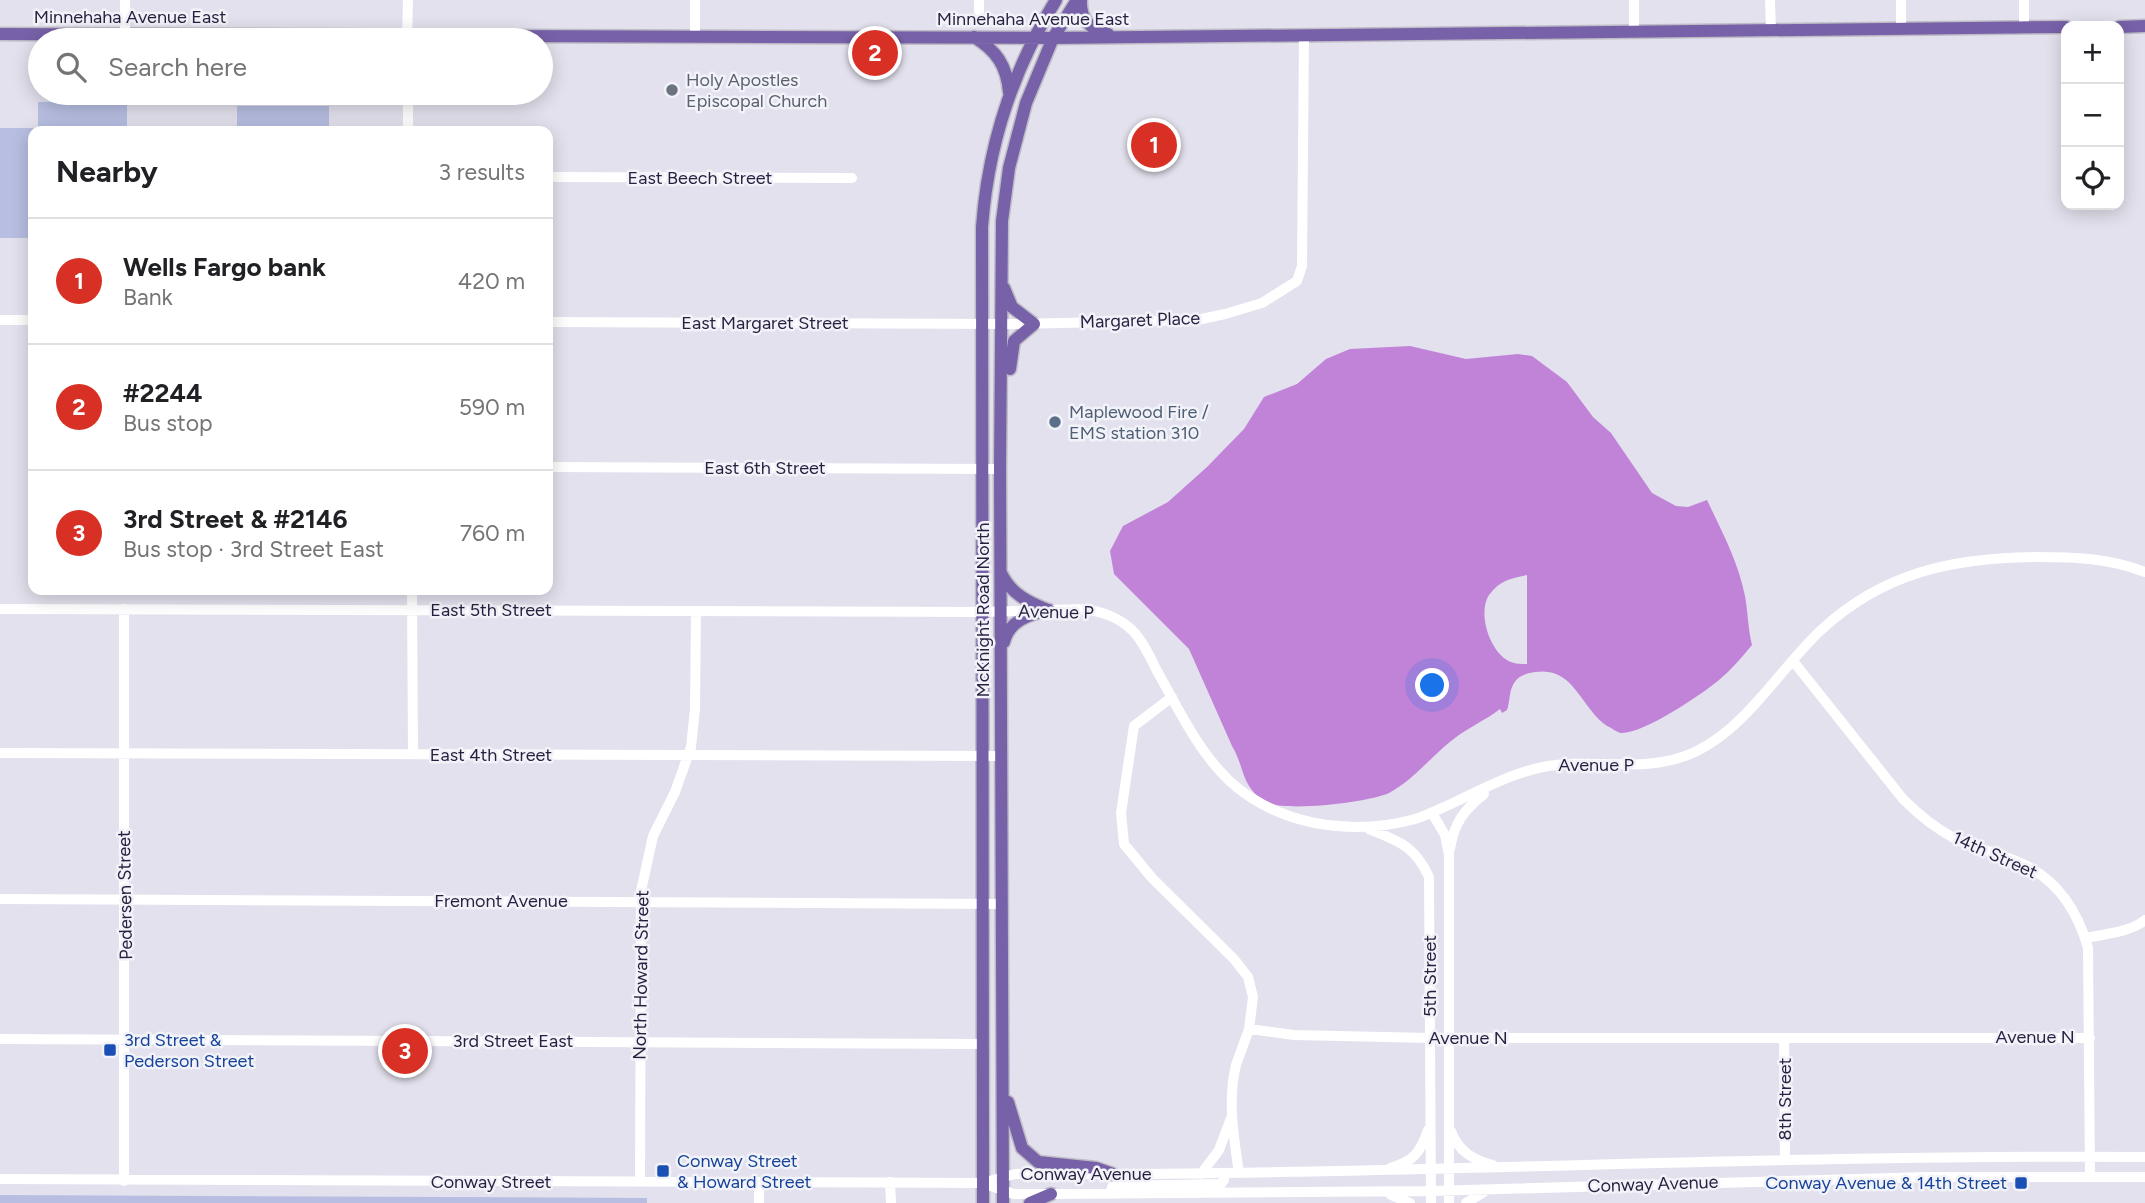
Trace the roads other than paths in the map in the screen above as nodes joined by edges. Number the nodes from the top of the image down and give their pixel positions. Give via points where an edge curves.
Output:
1 (125, 0) edge
2 (408, 0) edge
3 (695, 0) edge
4 (1056, 0) edge
5 (1079, 0) edge
6 (1634, 0) edge
7 (1770, 0) edge
8 (1901, 0) edge
9 (2024, 0) edge
10 (2145, 26) edge
11 (2061, 27) edge
12 (2124, 27) edge
13 (125, 28) edge
14 (407, 28) edge
15 (2024, 28) junction
16 (1901, 29) junction
17 (1771, 30) junction
18 (1634, 31) junction
19 (0, 34) edge
20 (28, 34) edge
21 (1322, 34) junction
22 (1304, 35) junction
23 (695, 36) junction
24 (553, 37) edge
25 (974, 37) junction
26 (1034, 37) junction
27 (1119, 37) junction
28 (1053, 38) junction
29 (1304, 58) junction
30 (1009, 96) junction
31 (408, 105) edge
32 (408, 126) edge
33 (553, 177) edge
34 (852, 178) dead end
35 (1001, 275) junction
36 (0, 320) edge
37 (28, 320) edge
38 (553, 322) edge
39 (981, 324) junction
40 (1002, 324) junction
41 (1034, 324) junction
42 (1002, 401) junction
43 (553, 467) edge
44 (981, 469) junction
45 (1000, 469) junction
46 (1001, 572) junction
47 (2145, 572) edge
48 (412, 595) edge
49 (0, 609) edge
50 (124, 609) junction
51 (412, 610) junction
52 (1049, 610) junction
53 (696, 611) junction
54 (982, 612) junction
55 (1001, 612) junction
56 (1001, 656) junction
57 (1793, 661) junction
58 (1172, 697) junction
59 (0, 753) edge
60 (124, 754) junction
61 (413, 754) junction
62 (1001, 756) junction
63 (689, 757) junction
64 (982, 757) junction
65 (1504, 780) junction
66 (1432, 813) junction
67 (1363, 826) junction
68 (1449, 855) junction
69 (0, 899) edge
70 (124, 900) junction
71 (640, 902) junction
72 (982, 903) junction
73 (1001, 904) junction
74 (2145, 919) edge
75 (2086, 938) junction
76 (1249, 1030) junction
77 (1430, 1038) junction
78 (1449, 1038) junction
79 (1784, 1038) junction
80 (2090, 1038) junction
81 (0, 1039) edge
82 (126, 1040) junction
83 (639, 1041) junction
84 (983, 1044) junction
85 (1003, 1081) junction
86 (1431, 1116) junction
87 (1231, 1118) junction
88 (1449, 1125) junction
89 (2090, 1157) junction
90 (2145, 1157) edge
91 (1785, 1160) junction
92 (1502, 1168) junction
93 (1431, 1170) junction
94 (1450, 1170) junction
95 (1381, 1171) junction
96 (1239, 1173) junction
97 (1113, 1174) junction
98 (1201, 1174) junction
99 (1224, 1174) junction
100 (2090, 1177) junction
101 (2145, 1177) edge
102 (0, 1180) edge
103 (124, 1181) junction
104 (640, 1182) junction
105 (759, 1182) junction
106 (890, 1182) junction
107 (982, 1183) junction
108 (1490, 1189) junction
109 (1002, 1190) edge
110 (1449, 1191) junction
111 (1374, 1192) junction
112 (1051, 1194) junction
113 (1110, 1194) junction
114 (1431, 1197) edge
115 (1233, 1198) edge
116 (759, 1203) edge
117 (891, 1203) edge
118 (983, 1203) edge
119 (1030, 1203) edge
120 (1410, 1203) edge
121 (1449, 1203) edge
122 (1466, 1203) edge

1 - 13 street
2 - 14 street
3 - 23 street
4 - 26 main road, McKnight Road North
5 - 27 main road via 1085,23
5 - 28 main road, McKnight Road North
6 - 18 street
7 - 17 street
8 - 16 street
9 - 15 street
10 - 12 main road
11 - 15 main road, Minnehaha Avenue East
15 - 16 main road, Minnehaha Avenue East
16 - 17 main road, Minnehaha Avenue East
17 - 18 main road, Minnehaha Avenue East
18 - 21 main road, Minnehaha Avenue East
19 - 20 main road, Minnehaha Avenue East
21 - 22 main road, Minnehaha Avenue East
21 - 29 street
22 - 27 main road, Minnehaha Avenue East
22 - 29 street, Margaret Place
23 - 24 main road, Minnehaha Avenue East
23 - 25 main road, Minnehaha Avenue East
25 - 26 main road, Minnehaha Avenue East
25 - 30 main road via 999,57
26 - 28 main road, Minnehaha Avenue East
26 - 30 main road, McKnight Road North
27 - 28 main road, Minnehaha Avenue East
28 - 35 main road, McKnight Road North via 1029,95 1012,155 1003,203
29 - 41 street, Margaret Place via 1304,252 1297,281 1262,303 1197,320
30 - 39 main road, McKnight Road North via 984,204
31 - 32 street
33 - 34 street, East Beech Street
35 - 40 main road, McKnight Road North
35 - 41 main road via 1012,306
36 - 37 street
38 - 39 street, East Margaret Street
39 - 40 street, East Margaret Street
39 - 44 main road, McKnight Road North
40 - 41 street, Margaret Place
40 - 42 main road, McKnight Road North
41 - 42 main road via 1014,341
42 - 45 main road, McKnight Road North
43 - 44 street, East 6th Street
44 - 45 street, East 6th Street
44 - 54 main road, McKnight Road North
45 - 46 main road, McKnight Road North
46 - 52 main road via 1016,594
46 - 55 main road, McKnight Road North
47 - 57 street, Avenue P via 2086,557 1998,557 1934,568 1901,579 1854,604
48 - 51 street
49 - 50 street, East 5th Street
50 - 51 street, East 5th Street
50 - 60 street, Pedersen Street
51 - 53 street, East 5th Street
51 - 61 street
52 - 55 street, Avenue P
52 - 56 main road via 1012,626
52 - 58 street, Avenue P via 1100,611 1117,619 1140,639
53 - 54 street, East 5th Street
53 - 63 street, North Howard Street via 695,709
54 - 55 street, Avenue P
54 - 64 main road, McKnight Road North
55 - 56 main road, McKnight Road North
56 - 62 main road, McKnight Road North
57 - 65 street, Avenue P via 1731,727 1685,756 1654,764 1544,766
57 - 75 street, 14th Street via 1916,812 1953,837 2024,864 2044,877 2062,892
58 - 67 street, Avenue P via 1208,757 1248,795 1295,818
58 - 76 street via 1134,726 1121,813 1124,844 1248,977 1253,997
59 - 60 street, East 4th Street
60 - 61 street, East 4th Street
60 - 70 street, Pedersen Street
61 - 63 street, East 4th Street
62 - 64 street, East 4th Street
62 - 73 main road, McKnight Road North
63 - 64 street, East 4th Street
63 - 71 street, North Howard Street via 653,836
64 - 72 main road, McKnight Road North
65 - 66 street, Avenue P
65 - 68 street via 1461,814
66 - 67 street, Avenue P via 1398,824
66 - 68 street, 5th Street via 1445,835
67 - 77 street, 5th Street via 1411,849 1429,877
68 - 78 street, 5th Street
69 - 70 street, Fremont Avenue
70 - 71 street, Fremont Avenue
70 - 82 street, Pedersen Street
71 - 72 street, Fremont Avenue
71 - 83 street, North Howard Street
72 - 73 street, Fremont Avenue
72 - 84 main road, McKnight Road North
73 - 85 main road, McKnight Road North
74 - 75 street
75 - 80 street, 14th Street
76 - 77 street, Avenue N
76 - 87 street via 1236,1066
77 - 78 street, Avenue N
77 - 86 street, 5th Street
78 - 79 street, Avenue N
78 - 88 street, 5th Street
79 - 80 street, Avenue N
79 - 91 street, 8th Street
80 - 89 street, 14th Street
81 - 82 street, 3rd Street East
82 - 83 street, 3rd Street East
82 - 103 street, Pedersen Street
83 - 84 street, 3rd Street East
83 - 104 street, North Howard Street
84 - 107 main road, McKnight Road North
85 - 97 main road via 1018,1137 1029,1156 1045,1164
85 - 109 main road, McKnight Road North
86 - 93 street, 5th Street
86 - 95 street via 1415,1155
87 - 96 street
87 - 98 street via 1219,1150
88 - 92 street via 1473,1159
88 - 94 street, 5th Street
89 - 90 street, Conway Avenue
89 - 91 street, Conway Avenue
89 - 100 street, 14th Street
91 - 92 street, Conway Avenue
92 - 94 street, Conway Avenue
93 - 94 street, Conway Avenue
93 - 95 street, Conway Avenue
93 - 114 street, 5th Street
94 - 110 street, 5th Street
95 - 96 street, Conway Avenue
96 - 99 street, Conway Avenue
97 - 98 street, Conway Avenue
97 - 109 street, Conway Avenue via 1015,1174
98 - 99 street, Conway Avenue
99 - 113 street via 1221,1184 1120,1185 1112,1187
100 - 101 street, Conway Avenue
100 - 108 street, Conway Avenue
102 - 103 street, Conway Street
103 - 104 street, Conway Street
104 - 105 street, Conway Street
105 - 106 street, Conway Street
105 - 116 street
106 - 107 street, Conway Street
106 - 117 street
107 - 109 street, Conway Avenue
107 - 118 main road, McKnight Road North
108 - 110 street, Conway Avenue
108 - 122 street
109 - 112 street, Conway Avenue
110 - 114 street, Conway Avenue
110 - 121 street, 5th Street
111 - 114 street, Conway Avenue
111 - 115 street, Conway Avenue
111 - 120 street
112 - 113 street, Conway Avenue
112 - 119 main road
113 - 115 street, Conway Avenue

